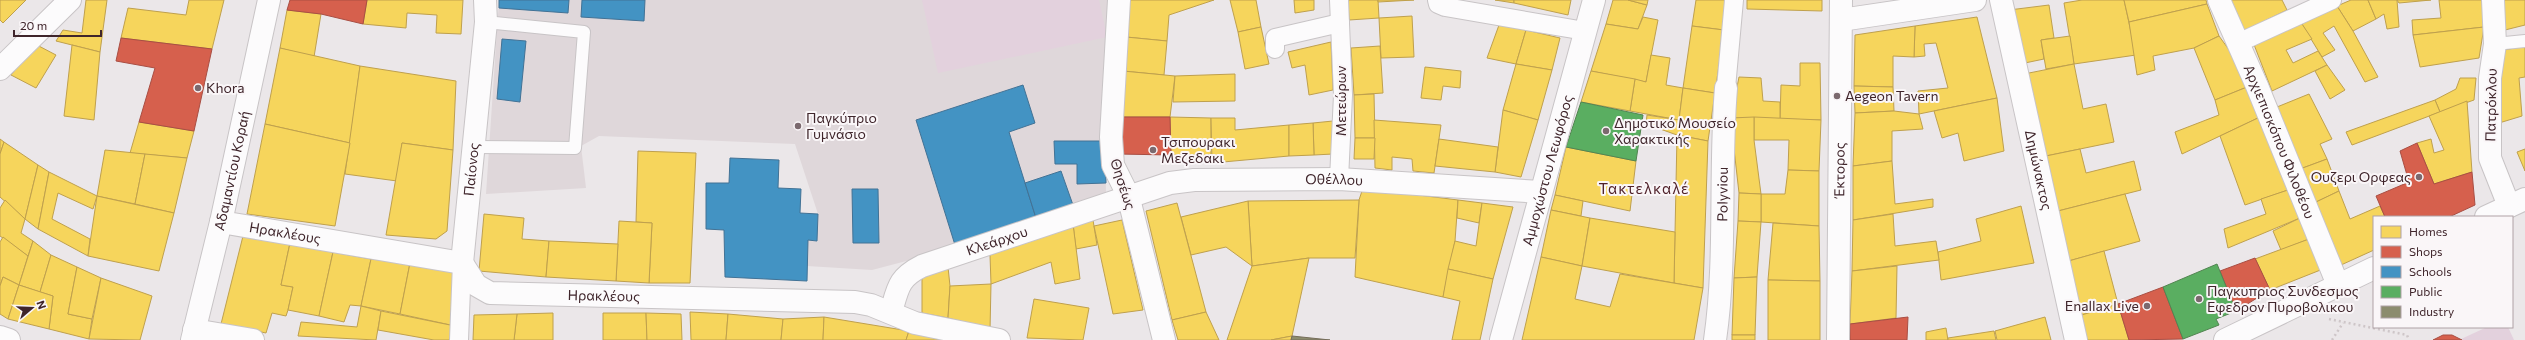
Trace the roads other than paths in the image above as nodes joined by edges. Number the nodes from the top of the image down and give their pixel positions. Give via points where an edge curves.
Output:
1 (70, 0) edge
2 (269, 0) edge
3 (485, 0) edge
4 (1119, 0) edge
5 (1339, 0) edge
6 (1436, 0) edge
7 (1594, 0) edge
8 (1734, 0) edge
9 (1975, 0) edge
10 (2001, 0) edge
11 (2219, 0) edge
12 (2332, 0) edge
13 (2493, 0) edge
14 (1841, 10) edge
15 (486, 22) junction
16 (1340, 23) junction
17 (1585, 31) junction
18 (2525, 41) edge
19 (2238, 42) junction
20 (2495, 44) junction
21 (1276, 49) dead end
22 (0, 69) edge
23 (1726, 88) joint
24 (474, 147) junction
25 (1339, 179) junction
26 (1541, 192) junction
27 (1128, 195) junction
28 (2517, 203) edge
29 (2488, 216) edge
30 (221, 222) junction
31 (462, 263) junction
32 (2373, 268) edge
33 (2338, 285) junction
34 (891, 312) junction
35 (193, 335) edge
36 (0, 337) edge
37 (9, 340) edge
38 (253, 340) edge
39 (459, 340) edge
40 (999, 340) edge
41 (1164, 340) edge
42 (1501, 340) edge
43 (1715, 340) edge
44 (1838, 340) edge
45 (2076, 340) edge
46 (2225, 340) edge

1 - 22 street
2 - 30 street, Αδαμαντίου Κοραή
3 - 15 street, Παίονος
4 - 27 street, Θησέως via 1111,137 1113,165
5 - 16 street, Μετεώρων
6 - 17 street via 1445,7
7 - 17 street, Αμμοχώστου Λεωφόρος
8 - 23 street, Polyviou
9 - 14 street
10 - 45 street, Δημώνακτος
11 - 19 street, Αρχιεπισκόπου Φιλοθέου
12 - 19 street
13 - 20 street, Πατρόκλου
14 - 44 street, Έκτορος
15 - 24 street, Παίονος
15 - 24 lane via 584,32 575,148
16 - 21 street via 1275,38
16 - 25 street, Μετεώρων via 1343,95
17 - 26 street, Αμμοχώστου Λεωφόρος
18 - 20 lane
19 - 33 street, Αρχιεπισκόπου Φιλοθέου
20 - 28 street, Πατρόκλου via 2490,78 2490,158
23 - 43 street, Polyviou
24 - 31 street, Παίονος
25 - 26 street, Οθέλλου
25 - 27 street, Οθέλλου via 1194,180 1170,183
26 - 42 street, Αμμοχώστου Λεωφόρος
27 - 34 street, Κλεάρχου via 908,273 900,281
27 - 41 street, Θησέως
28 - 29 street
30 - 31 street, Ηρακλέους
30 - 35 street, Αδαμαντίου Κοραή
31 - 34 street, Ηρακλέους via 476,285 490,293 855,302
31 - 39 street, Παίονος
32 - 33 street
33 - 46 street
34 - 40 street, Ηρακλέους via 915,323
35 - 38 street
36 - 37 street

